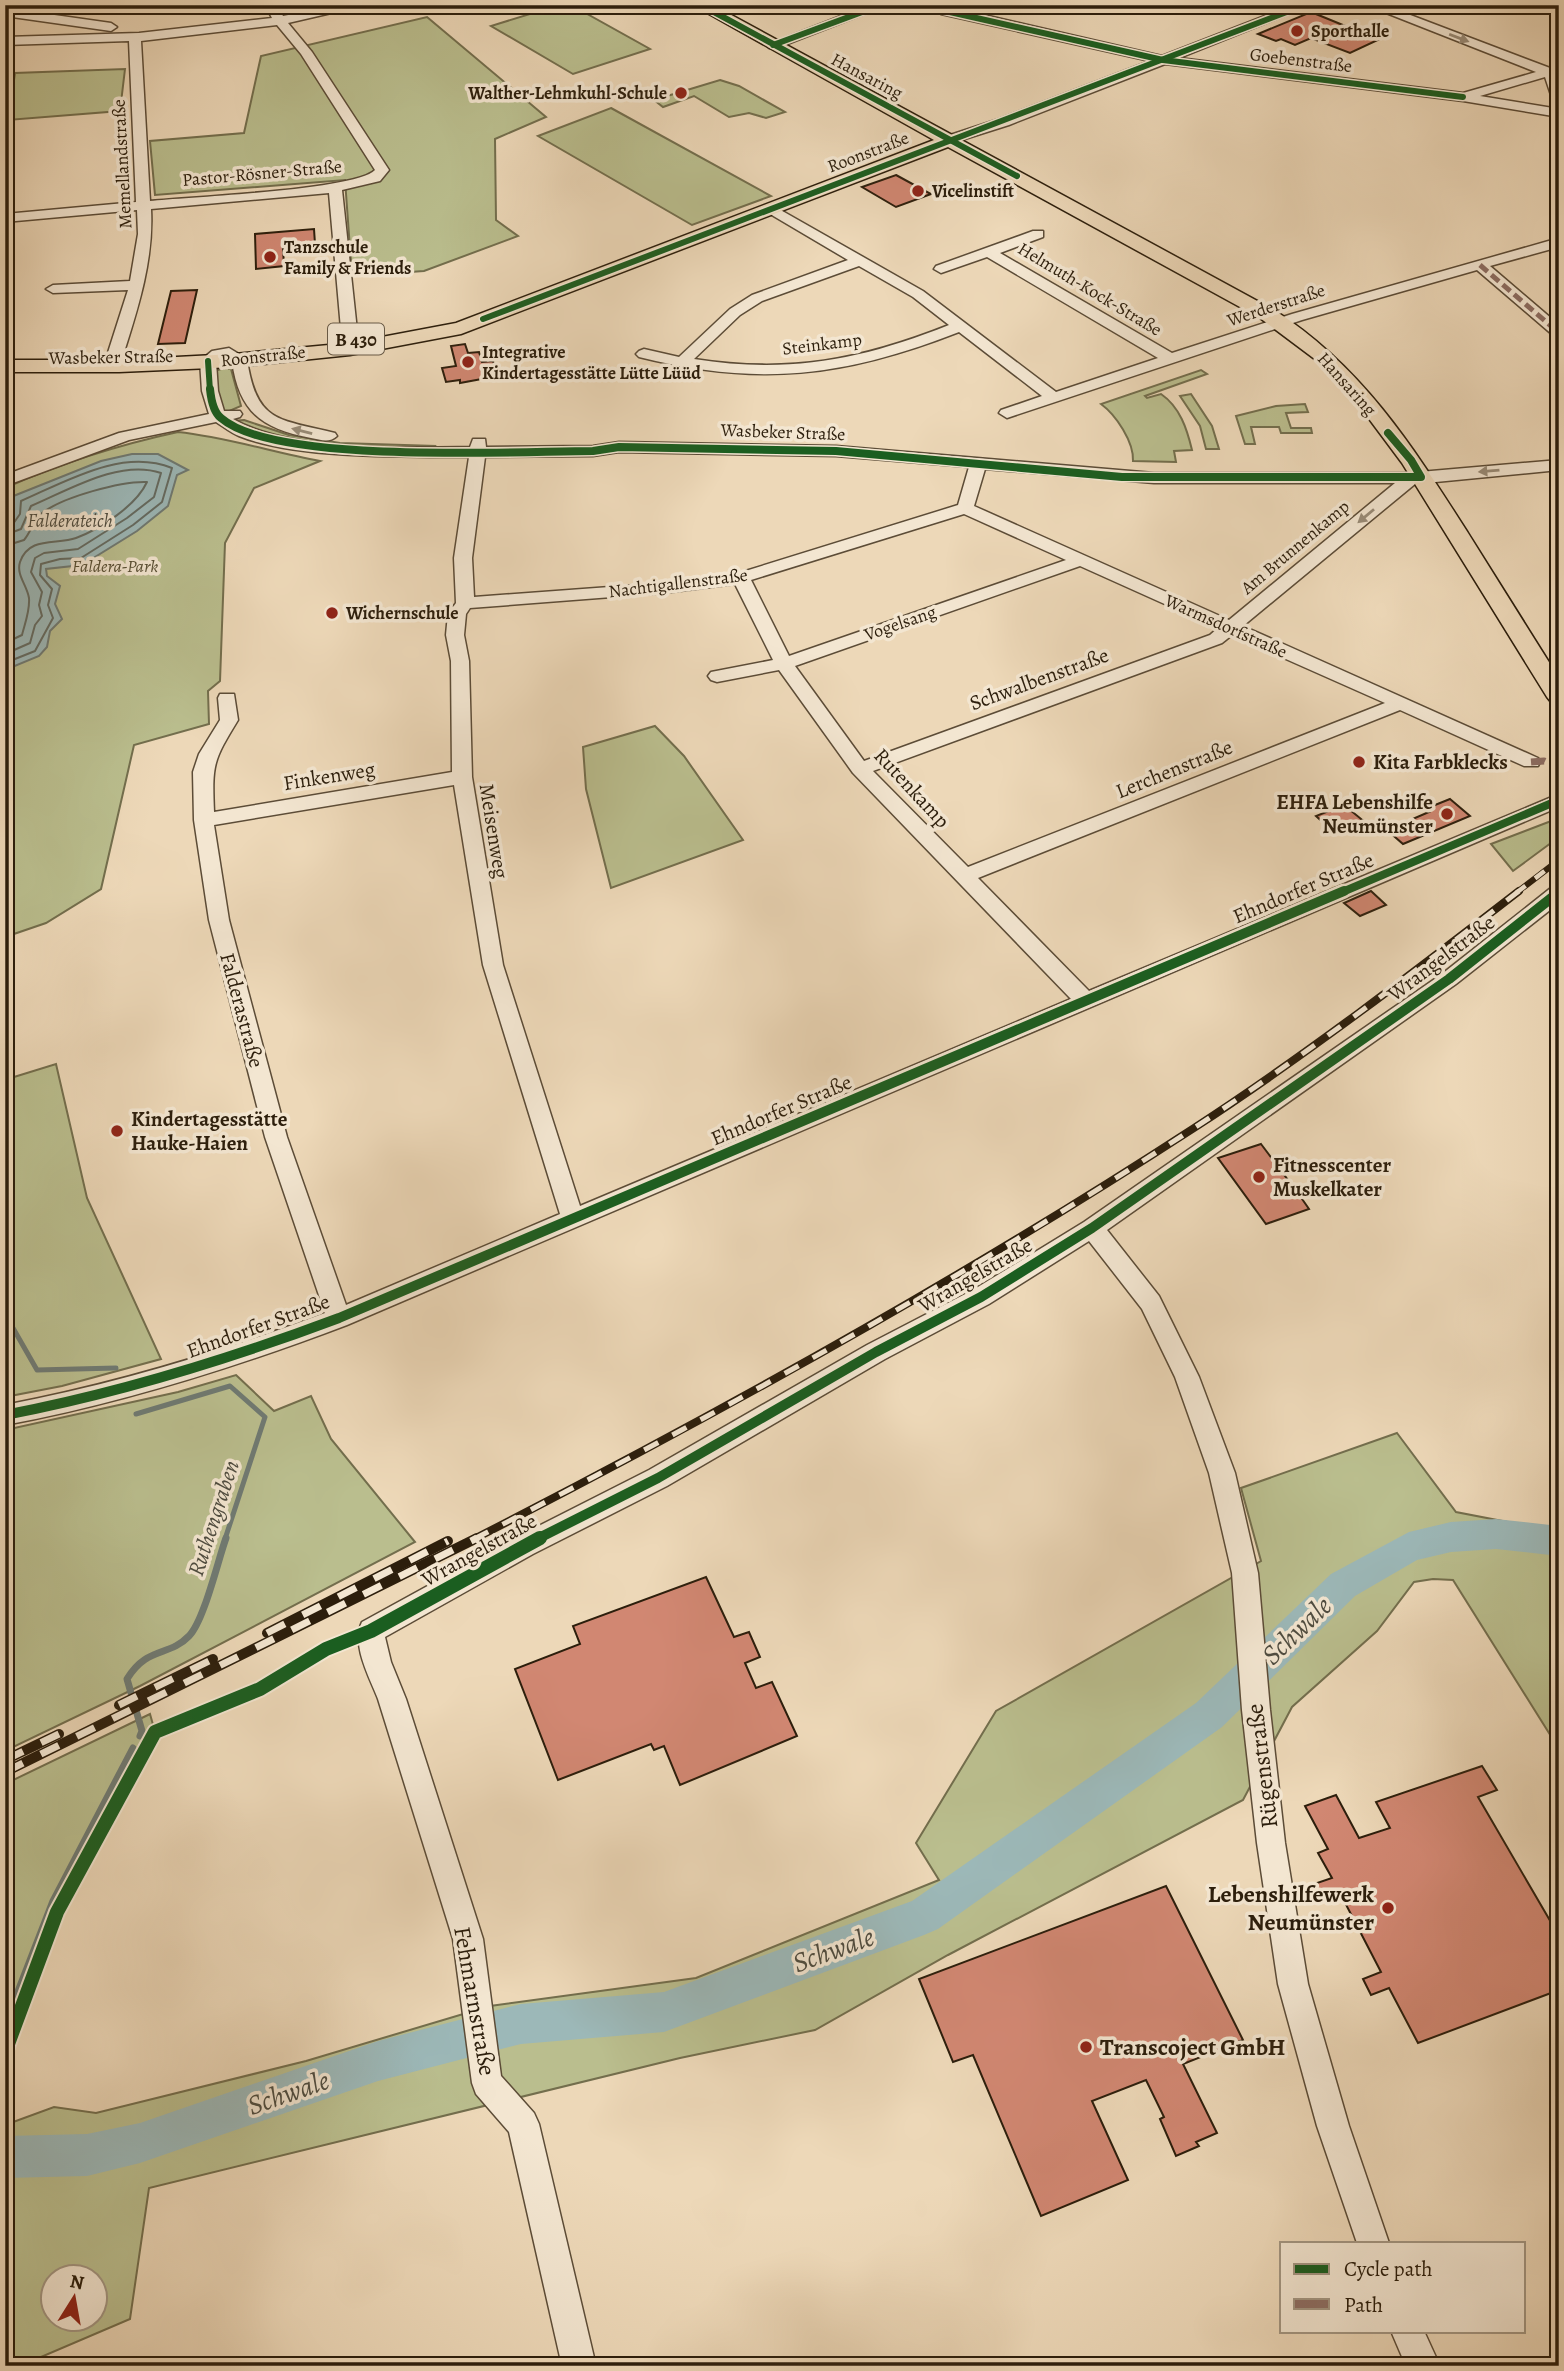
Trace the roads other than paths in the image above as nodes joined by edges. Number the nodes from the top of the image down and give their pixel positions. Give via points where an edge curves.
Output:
1 (100, 5) edge
2 (271, 5) edge
3 (360, 5) edge
4 (701, 5) edge
5 (881, 5) edge
6 (931, 5) edge
7 (1305, 5) edge
8 (1372, 5) edge
9 (118, 6) edge
10 (5, 12) edge
11 (283, 22) junction
12 (110, 33) junction
13 (135, 39) junction
14 (5, 41) edge
15 (773, 45) junction
16 (1163, 60) junction
17 (1554, 71) edge
18 (1463, 97) junction
19 (1559, 98) edge
20 (1559, 113) edge
21 (949, 139) junction
22 (335, 188) junction
23 (145, 204) junction
24 (770, 208) junction
25 (5, 218) edge
26 (1038, 234) dead end
27 (1559, 242) edge
28 (989, 252) junction
29 (861, 260) junction
30 (1480, 265) junction
31 (941, 269) dead end
32 (137, 285) junction
33 (53, 289) dead end
34 (483, 319) junction
35 (1280, 322) junction
36 (961, 326) junction
37 (1559, 333) edge
38 (350, 340) junction
39 (644, 354) dead end
40 (223, 357) junction
41 (5, 359) edge
42 (1172, 360) junction
43 (113, 361) junction
44 (682, 362) junction
45 (5, 366) edge
46 (1054, 398) junction
47 (254, 409) junction
48 (1007, 413) dead end
49 (219, 418) junction
50 (479, 446) junction
51 (619, 447) joint
52 (978, 464) junction
53 (1559, 465) edge
54 (1421, 477) junction
55 (5, 481) edge
56 (965, 508) junction
57 (1081, 560) junction
58 (741, 578) junction
59 (465, 603) junction
60 (1231, 628) junction
61 (784, 664) junction
62 (717, 676) dead end
63 (1558, 694) edge
64 (227, 698) dead end
65 (1400, 705) junction
66 (1531, 762) dead end
67 (860, 769) junction
68 (462, 777) junction
69 (1559, 800) edge
70 (204, 820) junction
71 (965, 876) junction
72 (1559, 892) edge
73 (1087, 1002) junction
74 (573, 1219) junction
75 (1092, 1228) junction
76 (339, 1318) junction
77 (5, 1415) edge
78 (371, 1631) joint
79 (1373, 2242) edge
80 (1407, 2332) edge
81 (579, 2366) edge
82 (1423, 2366) edge

1 - 9 street
2 - 11 street
3 - 11 street
4 - 15 main road, Hansaring
5 - 15 street
6 - 16 street, Goebenstraße
7 - 16 street, Roonstraße
8 -> 17 street
9 - 12 street
10 - 12 street
11 - 13 street
11 - 22 street, Pastor-Rösner-Straße via 382,170 375,178
12 - 13 street
12 - 14 street
13 - 23 street, Memellandstraße
15 - 21 main road, Hansaring
16 - 18 street, Goebenstraße
16 - 21 street, Roonstraße
17 - 18 street
17 - 19 street
18 - 20 street, Goebenstraße
21 - 24 main road, Roonstraße / B 430
21 - 35 main road, Hansaring
22 - 23 street, Pastor-Rösner-Straße
22 - 38 street
23 - 25 street, Pastor-Rösner-Straße
23 - 32 street, Memellandstraße
24 - 29 street
24 - 34 main road, Roonstraße / B 430
26 - 28 street, Helmuth-Kock-Straße
27 - 30 street, Werderstraße
28 - 31 street, Helmuth-Kock-Straße
28 - 42 street, Helmuth-Kock-Straße
29 - 36 street
29 - 44 street via 757,298 735,312
30 - 35 street, Werderstraße
30 - 37 street
32 - 33 street
32 - 43 street, Memellandstraße
34 - 38 main road, Roonstraße / B 430
34 - 40 main road, Roonstraße / B 430 via 461,328 378,344
35 - 42 street, Werderstraße
35 - 54 main road, Hansaring via 1350,382
36 - 44 street, Steinkamp via 852,363 769,370
36 - 46 street
38 - 40 main road, Roonstraße / B 430
39 - 44 street, Steinkamp
40 - 43 main road, Wasbeker Straße / B 430
40 - 47 street
40 - 49 street via 213,403
41 - 43 main road, Wasbeker Straße / B 430
42 - 46 street, Werderstraße
43 - 45 main road, Wasbeker Straße / B 430
46 - 48 street, Werderstraße
47 - 49 street
50 -> 47 street, Wasbeker Straße via 313,434 264,418
49 - 50 street, Wasbeker Straße via 233,427 294,446 353,450
49 - 55 street via 125,436
50 - 51 street, Wasbeker Straße via 593,451
50 - 59 street, Meisenweg via 463,558
51 - 52 street, Wasbeker Straße via 836,451
52 - 54 street, Wasbeker Straße via 1122,477
52 - 56 street
53 -> 54 street, Wasbeker Straße
54 -> 60 street, Am Brunnenkamp via 1409,480
54 - 63 main road, Hansaring
56 - 57 street, Warmsdorfstraße
56 - 58 street, Nachtigallenstraße
57 - 60 street, Warmsdorfstraße
57 - 61 street, Vogelsang
58 - 59 street, Nachtigallenstraße
58 - 61 street, Rutenkamp
59 - 68 street, Meisenweg via 457,614 455,635 460,661
60 - 65 street, Warmsdorfstraße
60 - 67 street, Schwalbenstraße via 1216,639
61 - 62 street, Vogelsang
61 - 67 street, Rutenkamp
64 - 70 street, Falderastraße via 229,720 208,754 203,772
65 - 66 street, Warmsdorfstraße
65 - 71 street, Lerchenstraße
67 - 71 street, Rutenkamp
68 - 70 street, Finkenweg
68 - 74 street, Meisenweg via 493,965
69 - 73 street, Ehndorfer Straße
70 - 76 street, Falderastraße via 219,920 276,1137
71 - 73 street, Rutenkamp
72 - 75 street, Wrangelstraße via 1449,979
73 - 74 street, Ehndorfer Straße
74 - 76 street, Ehndorfer Straße
75 - 78 street, Wrangelstraße via 981,1297 658,1478
75 - 79 street, Rügenstraße via 1151,1303 1187,1377 1222,1473 1245,1573 1254,1698 1293,1984 1346,2171
76 - 77 street, Ehndorfer Straße via 240,1356 146,1384
78 - 81 street, Fehmarnstraße via 468,1939 487,2083 523,2124
80 - 82 street

